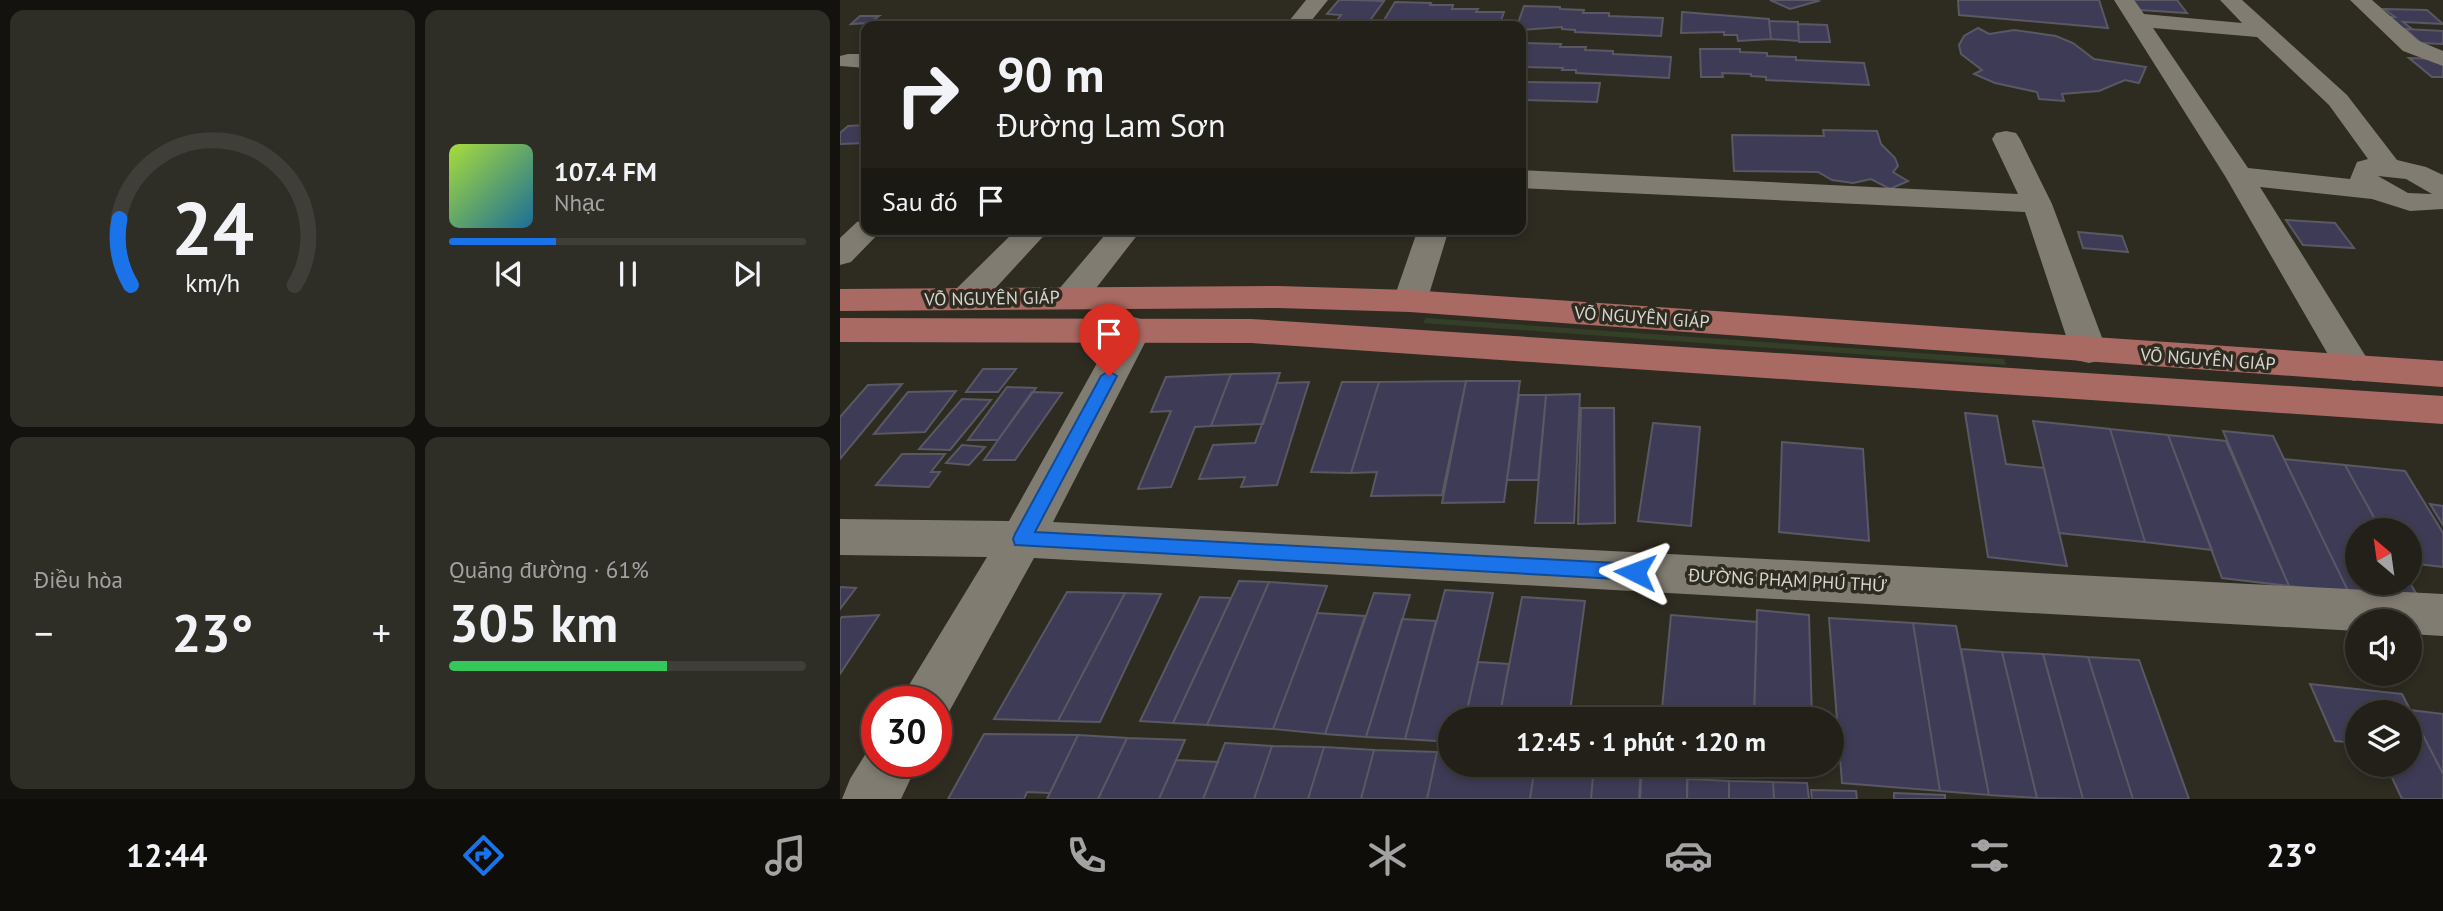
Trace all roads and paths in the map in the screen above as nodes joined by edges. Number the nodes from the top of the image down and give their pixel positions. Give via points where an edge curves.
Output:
1 (1317, 0) edge
2 (2230, 0) edge
3 (2360, 0) edge
4 (2130, 10) edge
5 (1300, 21) edge
6 (2261, 31) junction
7 (2443, 59) edge
8 (2006, 139) dead end
9 (2239, 176) junction
10 (2381, 178) junction
11 (1526, 179) edge
12 (2037, 204) junction
13 (2439, 204) edge
14 (862, 235) edge
15 (1029, 235) edge
16 (1122, 235) edge
17 (1432, 235) edge
18 (840, 255) edge
19 (1071, 297) junction
20 (968, 298) junction
21 (840, 300) edge
22 (1410, 302) junction
23 (1133, 329) junction
24 (840, 330) edge
25 (2089, 351) junction
26 (2354, 368) junction
27 (2443, 374) edge
28 (2100, 388) junction
29 (2443, 410) edge
30 (840, 537) edge
31 (1022, 539) junction
32 (2443, 615) edge
33 (936, 686) edge
34 (883, 777) edge
35 (870, 799) edge

1 - 5 street
2 - 6 street
3 - 7 street via 2412,47
4 - 6 street
4 - 9 street
6 - 10 street via 2338,100 2367,136
8 - 12 street
9 - 10 street
9 - 26 street
10 - 13 street via 2400,201
11 - 12 street
12 - 25 street
14 - 18 street
15 - 20 street
16 - 19 street
17 - 22 street
19 - 20 main road, VÕ NGUYÊN GIÁP
19 - 22 main road, VÕ NGUYÊN GIÁP
20 - 21 main road, VÕ NGUYÊN GIÁP
22 - 25 main road, VÕ NGUYÊN GIÁP
23 - 24 main road, VÕ NGUYÊN GIÁP
23 - 28 main road, VÕ NGUYÊN GIÁP via 1251,331
23 - 31 street
25 - 26 main road, VÕ NGUYÊN GIÁP
25 - 28 main road
26 - 27 main road, VÕ NGUYÊN GIÁP
28 - 29 main road, VÕ NGUYÊN GIÁP
30 - 31 street, ĐƯỜNG PHẠM PHÚ THỨ
31 - 32 street, ĐƯỜNG PHẠM PHÚ THỨ
31 - 33 street
34 - 35 street

